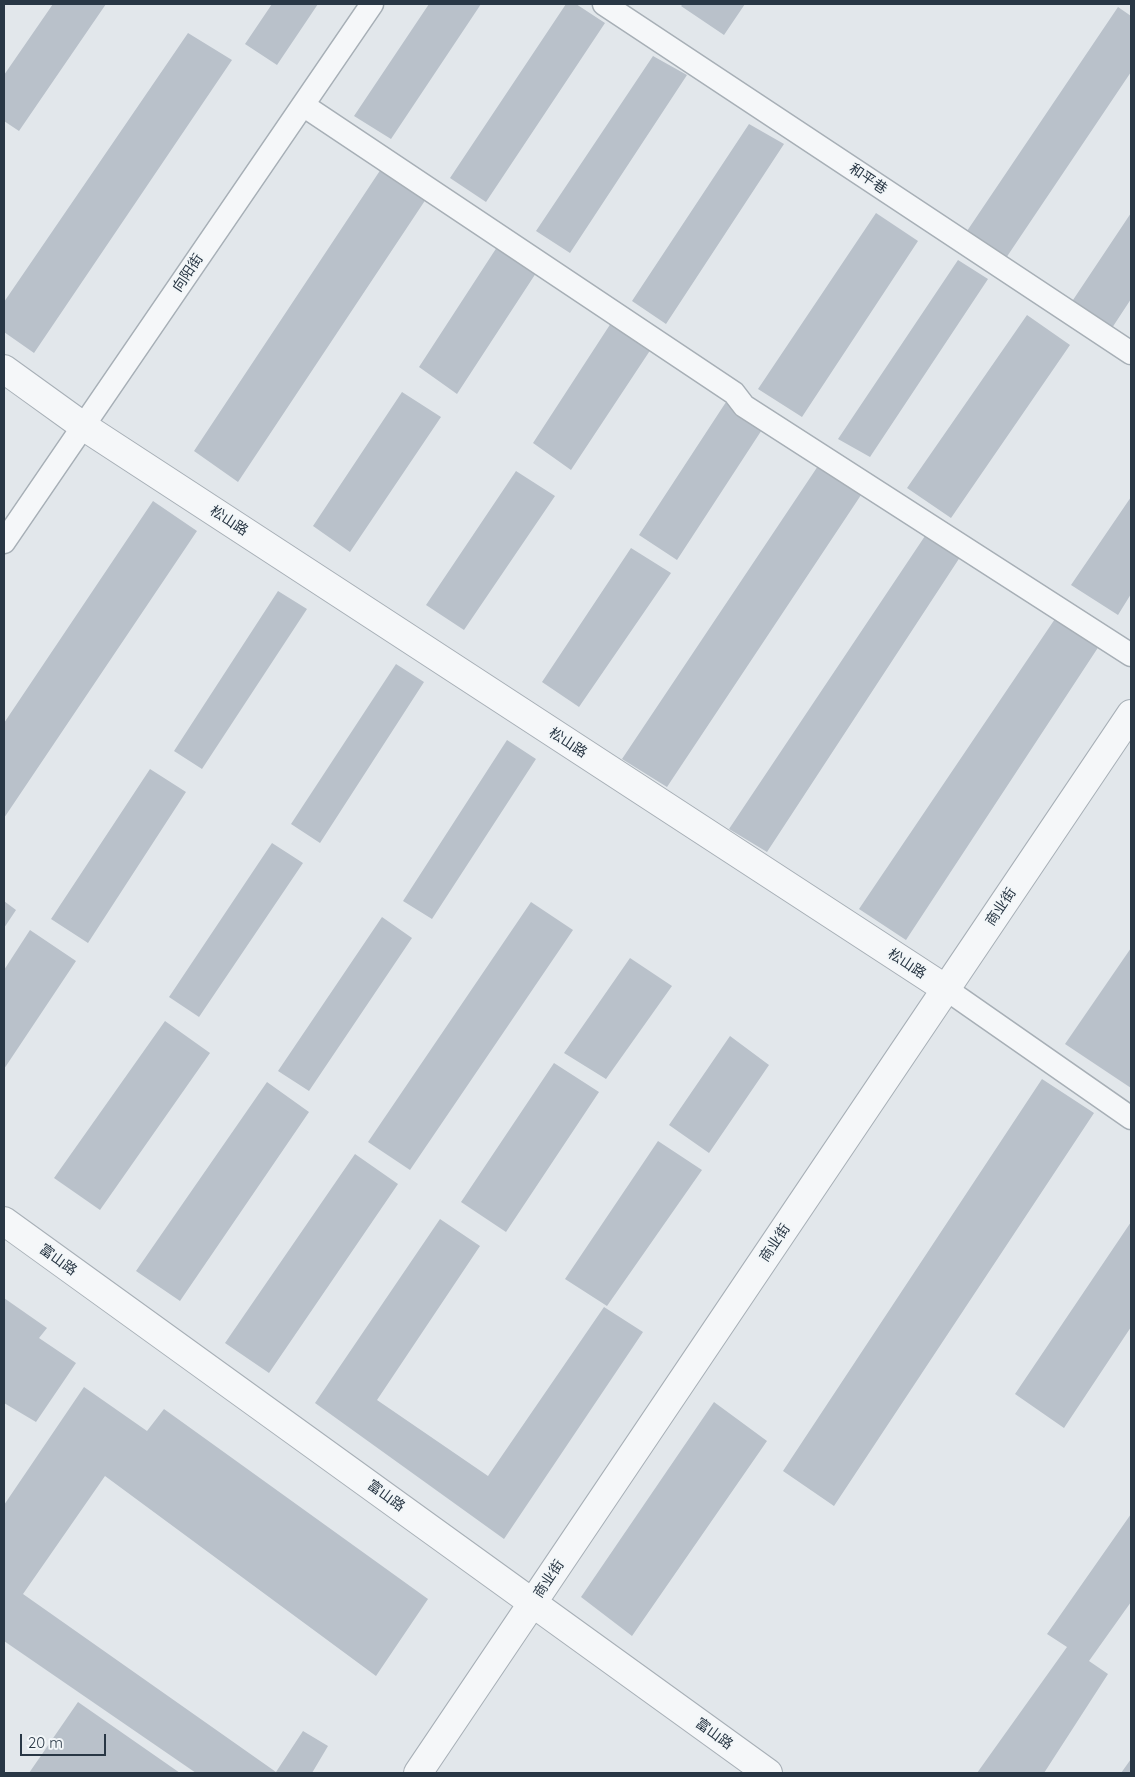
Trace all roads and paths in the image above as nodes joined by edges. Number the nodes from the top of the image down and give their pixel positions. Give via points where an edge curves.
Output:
1 (372, 4) edge
2 (604, 4) edge
3 (303, 105) junction
4 (1131, 353) edge
5 (4, 369) edge
6 (83, 426) junction
7 (4, 542) edge
8 (1131, 655) edge
9 (1131, 714) edge
10 (946, 989) junction
11 (1131, 1118) edge
12 (4, 1221) edge
13 (533, 1602) junction
14 (418, 1773) edge
15 (768, 1773) edge

1 - 3 street, 向阳街
2 - 4 street, 和平巷
3 - 6 street, 向阳街
3 - 8 street via 734,393 744,406
5 - 6 street, 松山路
6 - 7 street, 向阳街
6 - 10 street, 松山路
9 - 10 street, 商业街
10 - 11 street, 松山路
10 - 13 street, 商业街
12 - 13 street, 富山路
13 - 14 street, 商业街
13 - 15 street, 富山路

